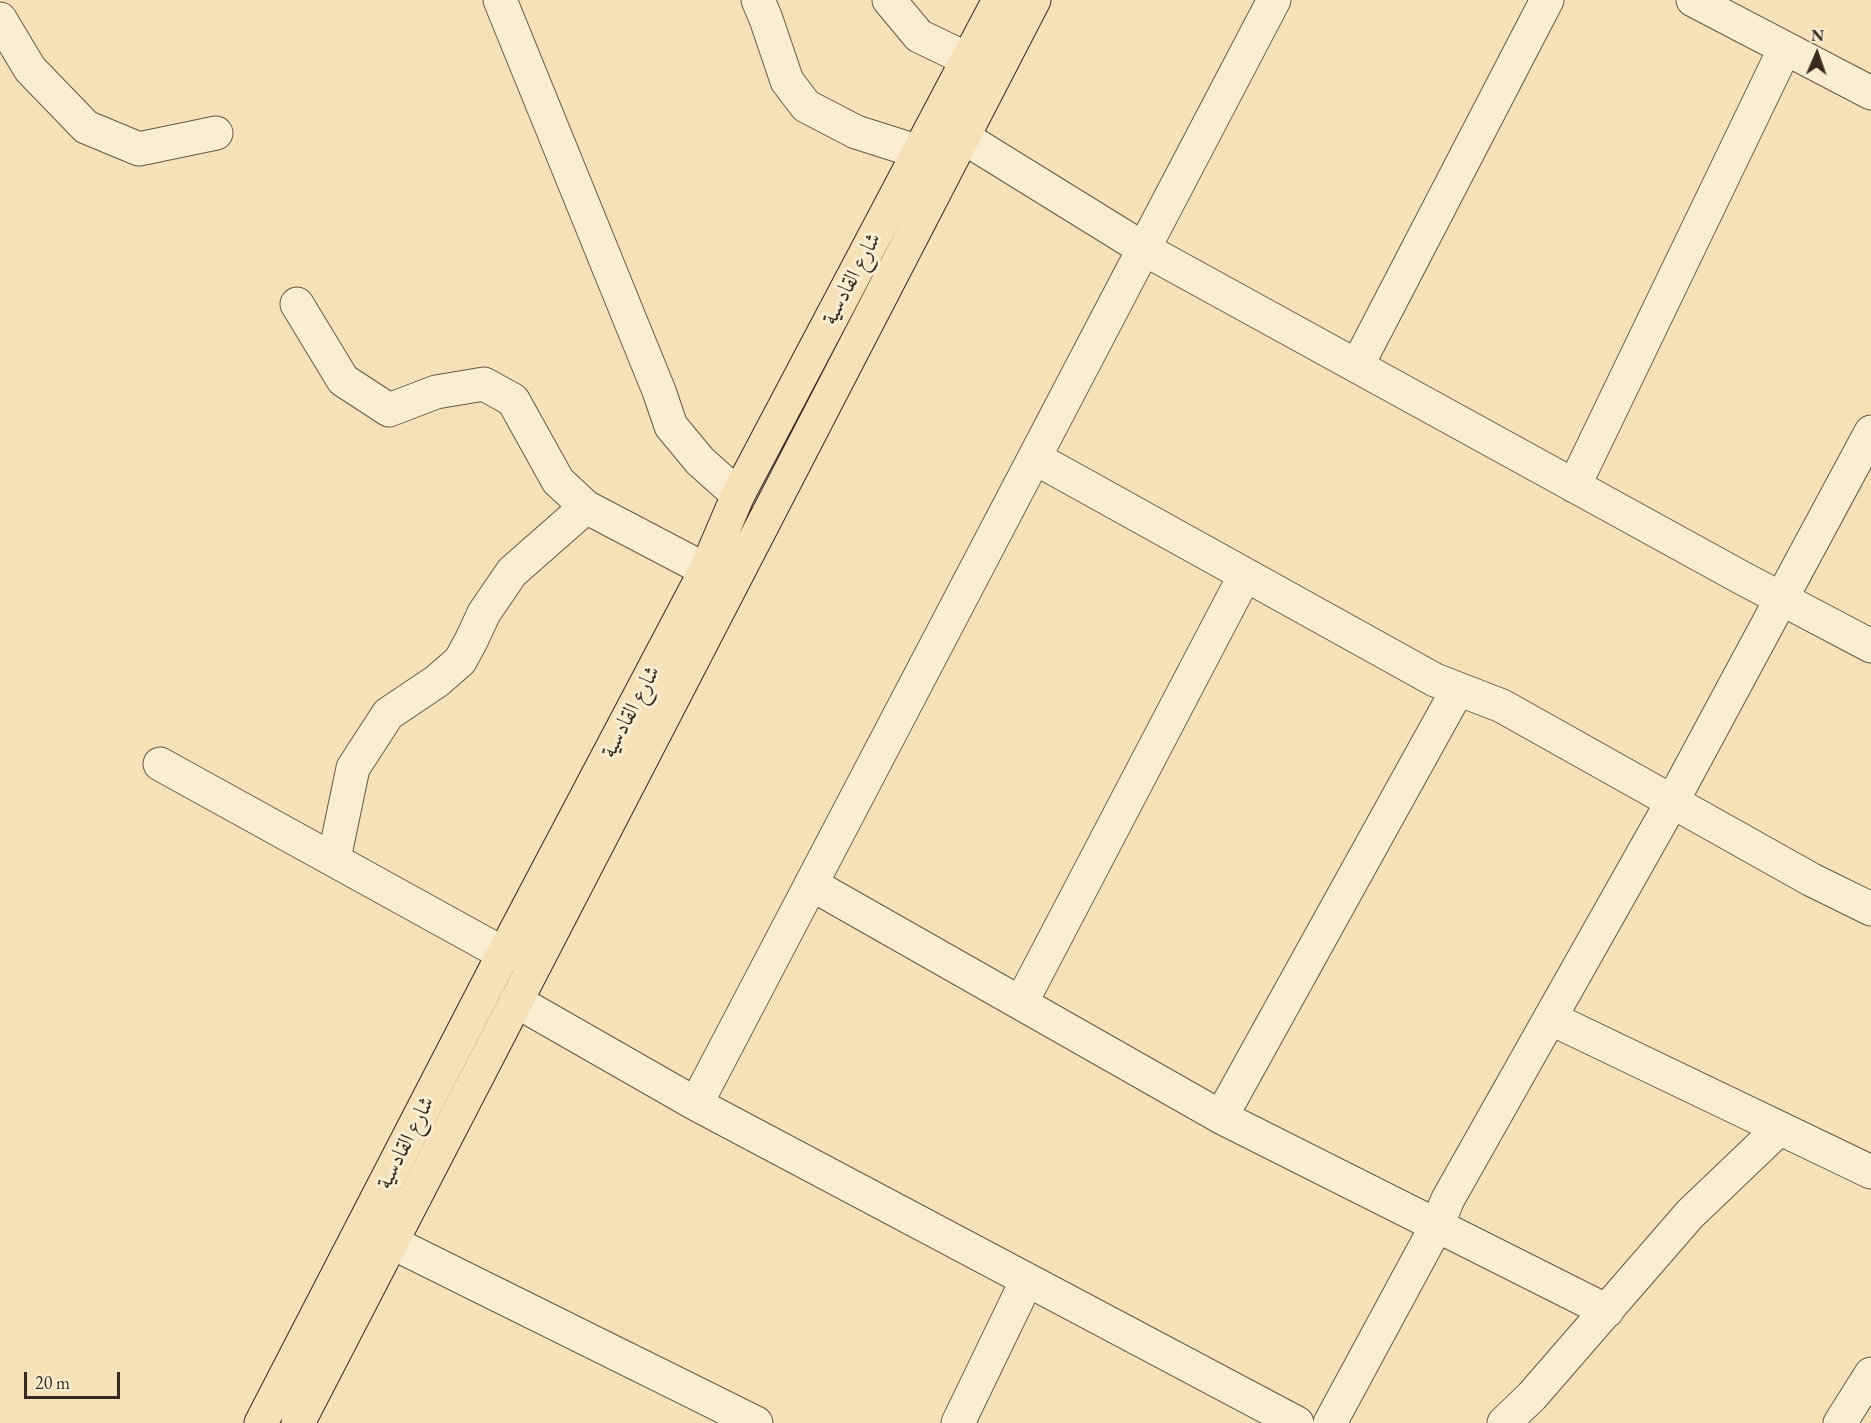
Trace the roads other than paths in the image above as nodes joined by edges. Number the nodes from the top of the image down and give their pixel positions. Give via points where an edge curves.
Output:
1 (500, 0) edge
2 (758, 0) edge
3 (889, 0) edge
4 (999, 0) edge
5 (1034, 0) edge
6 (1274, 0) edge
7 (1546, 0) edge
8 (1693, 0) edge
9 (0, 19) edge
10 (1785, 48) junction
11 (967, 59) junction
12 (1871, 93) edge
13 (216, 133) dead end
14 (963, 137) junction
15 (918, 152) junction
16 (1144, 249) junction
17 (297, 304) dead end
18 (1357, 366) junction
19 (1871, 432) edge
20 (1035, 458) junction
21 (1574, 486) junction
22 (738, 495) junction
23 (586, 507) junction
24 (706, 570) junction
25 (1245, 575) junction
26 (1782, 599) junction
27 (1871, 646) edge
28 (1458, 689) junction
29 (160, 764) dead end
30 (1672, 802) junction
31 (334, 859) junction
32 (811, 884) junction
33 (1871, 909) edge
34 (504, 954) junction
35 (516, 1001) junction
36 (1021, 1004) junction
37 (1550, 1018) junction
38 (696, 1104) junction
39 (1221, 1117) junction
40 (1780, 1128) junction
41 (1871, 1172) edge
42 (1437, 1224) junction
43 (391, 1242) junction
44 (1027, 1280) junction
45 (1607, 1311) junction
46 (1871, 1374) edge
47 (261, 1423) edge
48 (298, 1423) edge
49 (756, 1423) edge
50 (958, 1423) edge
51 (1297, 1423) edge
52 (1330, 1423) edge
53 (1504, 1423) edge
54 (1840, 1423) edge

1 - 22 street via 671,426
2 - 15 street via 787,81 806,106 856,132
3 - 11 street via 919,36
4 - 11 highway, شارع القادسية
5 - 14 highway, شارع القادسية
6 - 16 street
7 - 18 street
8 - 10 street
9 - 13 street via 30,69 86,127 139,149
10 - 12 street
10 - 21 street
11 - 15 highway, شارع القادسية
14 - 16 street
14 - 35 highway, شارع القادسية
15 - 22 highway, شارع القادسية
16 - 18 street
16 - 20 street
17 - 23 street via 343,380 389,410 436,392 484,384 513,400 558,481
18 - 21 street
19 - 26 street
20 - 25 street
20 - 32 street
21 - 26 street
22 - 24 highway, شارع القادسية
23 - 24 street
23 - 31 street via 513,572 484,613 460,661 388,714 353,768
24 - 34 highway, شارع القادسية
25 - 28 street
25 - 36 street
26 - 27 street
26 - 30 street
28 - 30 street via 1502,706
28 - 39 street
29 - 31 street
30 - 33 street
30 - 37 street
31 - 34 street
32 - 36 street
32 - 38 street
34 - 47 highway, شارع القادسية
35 - 38 street
35 - 43 highway, شارع القادسية
36 - 39 street
37 - 40 street
37 - 42 street
38 - 44 street
39 - 42 street
40 - 41 street
40 - 45 street via 1690,1214
42 - 45 street
42 - 52 street
43 - 48 highway, شارع القادسية
43 - 49 street
44 - 50 street
44 - 51 street
45 - 53 street
46 - 54 street

